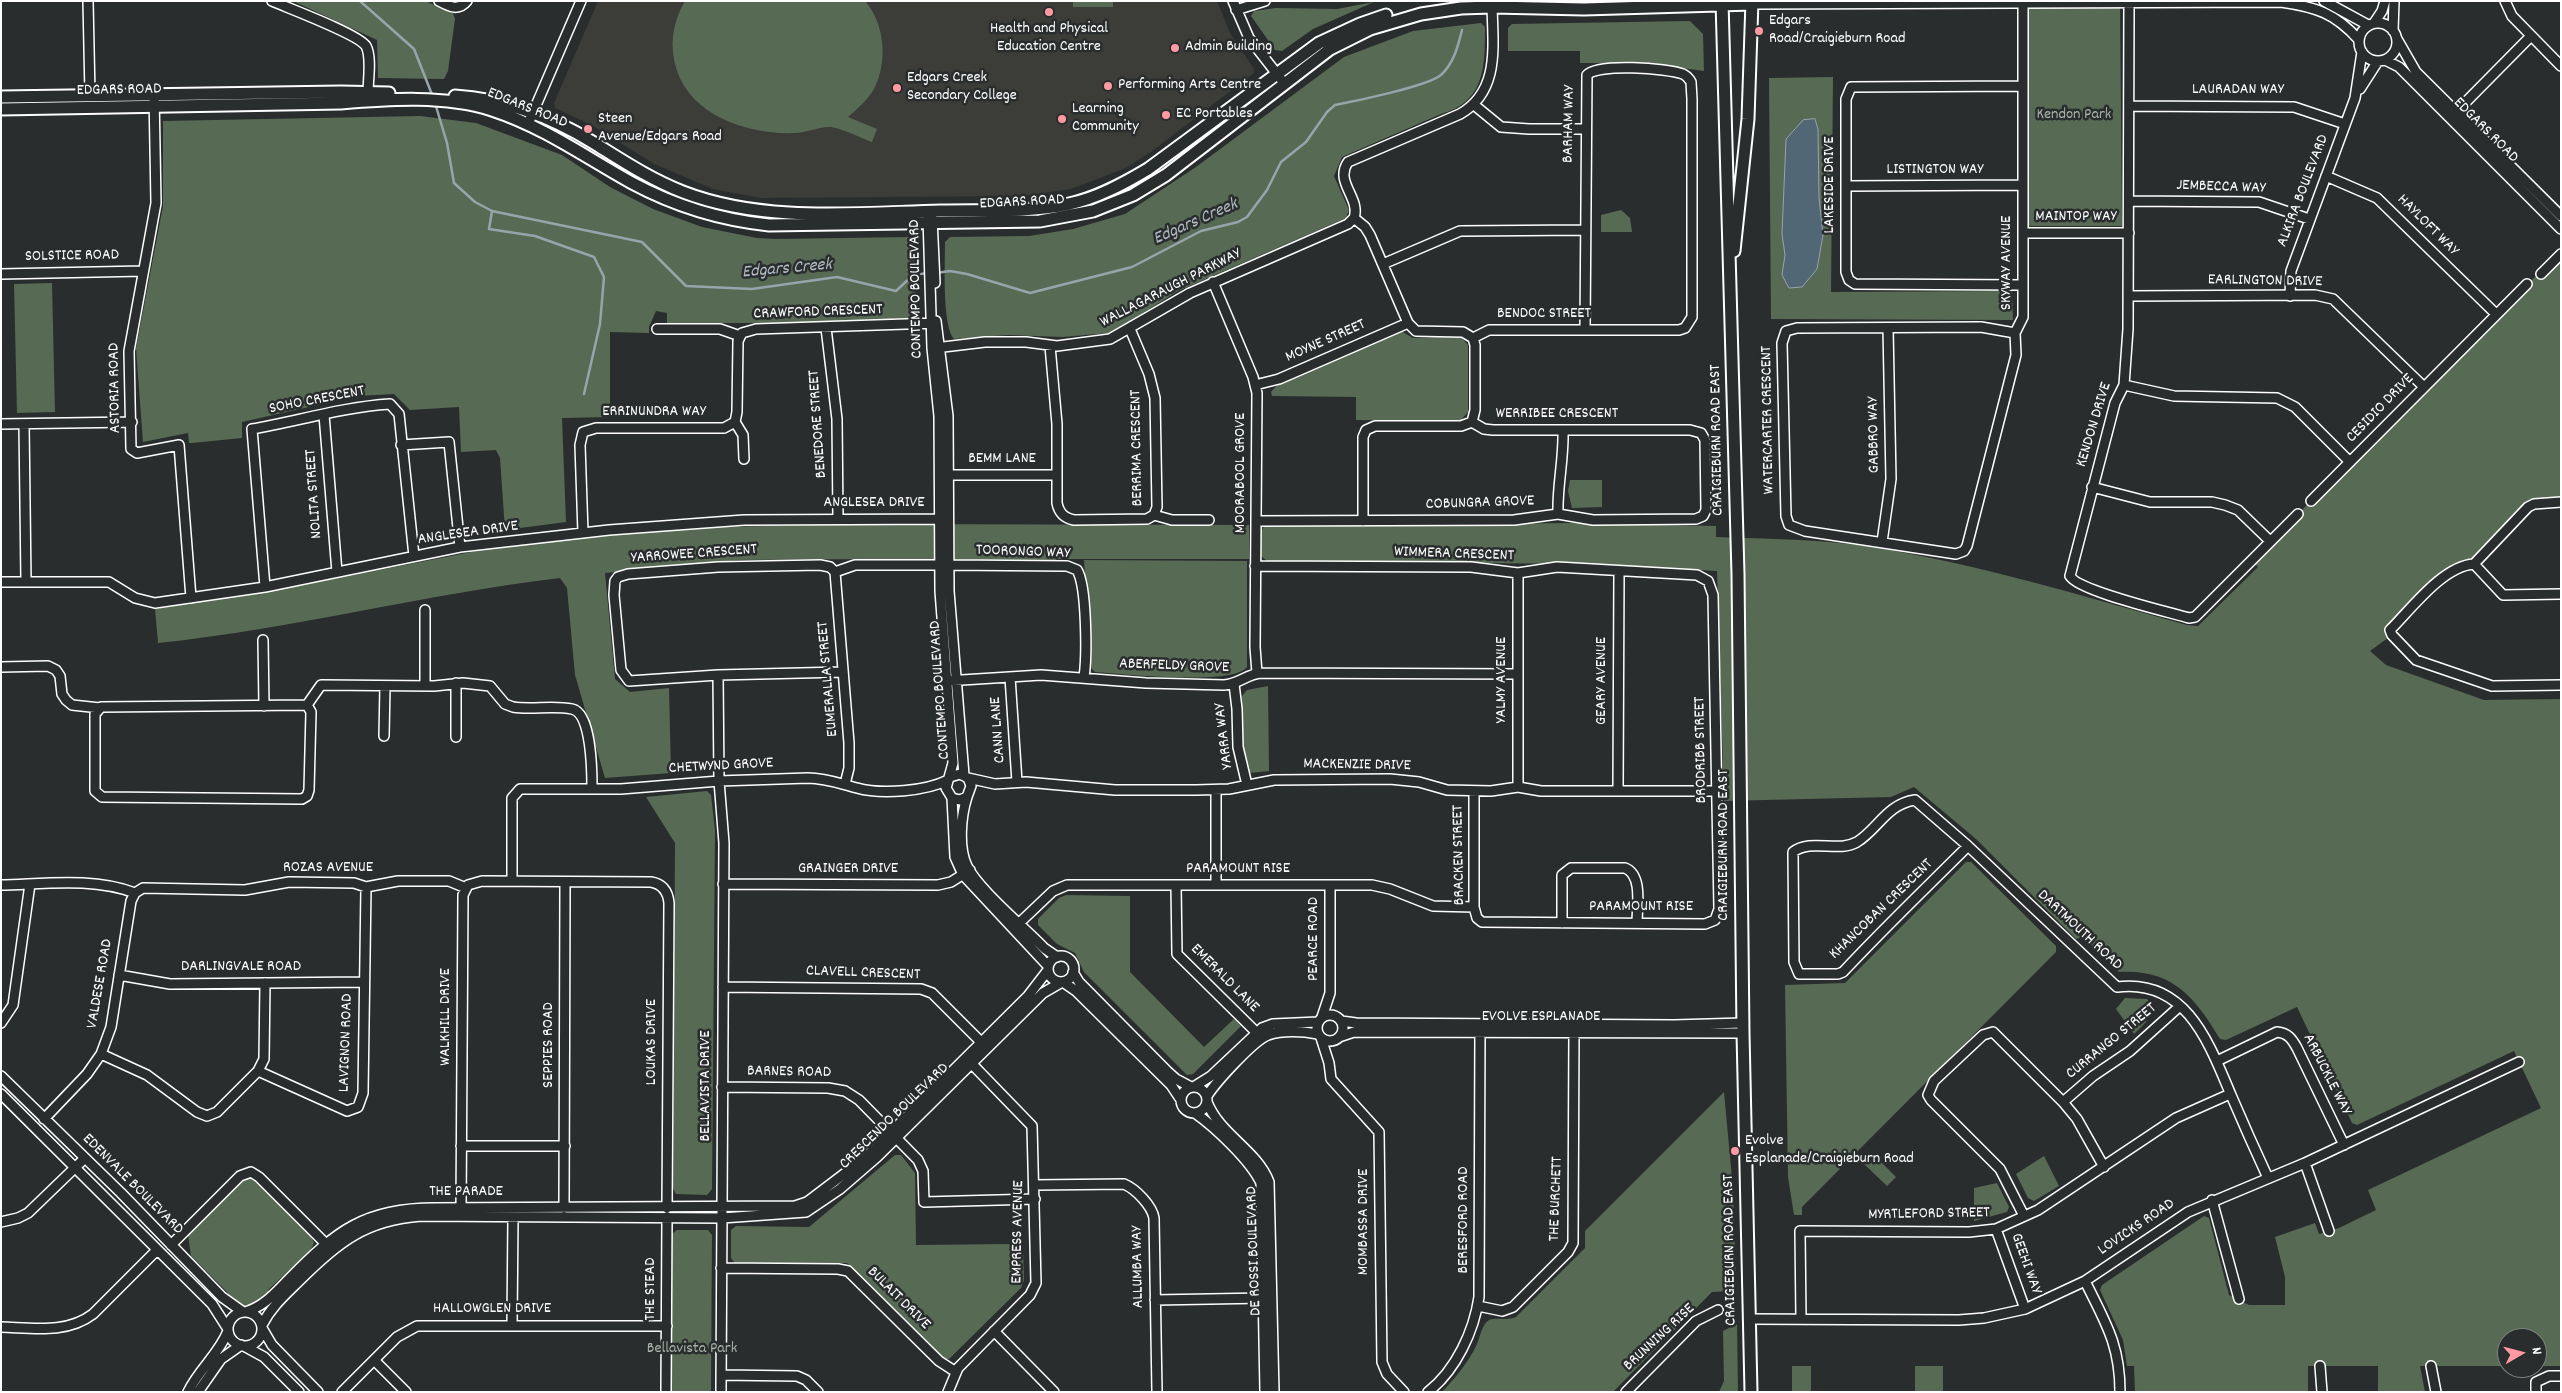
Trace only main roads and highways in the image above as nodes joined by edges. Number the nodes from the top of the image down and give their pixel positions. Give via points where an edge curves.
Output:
1 (1475, 1) edge
2 (1752, 3) edge
3 (1492, 4) edge
4 (1722, 4) edge
5 (1, 97) edge
6 (409, 97) junction
7 (459, 100) junction
8 (1, 109) edge
9 (1731, 297) junction
10 (1751, 1392) edge

1 - 7 main road, EDGARS ROAD via 1424,6 1360,24 1319,43 1148,169 1104,192 1070,204 1044,208 777,213 721,205 651,178 587,139 533,113 479,98
2 - 4 main road, EDGARS ROAD
2 - 9 main road, CRAIGIEBURN ROAD EAST via 1748,120
3 - 4 main road, EDGARS ROAD via 1584,9
3 - 7 main road, EDGARS ROAD via 1421,14 1370,29 1330,49 1166,175 1111,205 1058,220 768,225 728,220 703,213 633,183 575,147 528,124
4 - 9 main road, CRAIGIEBURN ROAD EAST
5 - 6 main road, EDGARS ROAD via 368,93
6 - 7 main road, EDGARS ROAD
6 - 8 main road, EDGARS ROAD
9 - 10 main road, CRAIGIEBURN ROAD EAST

